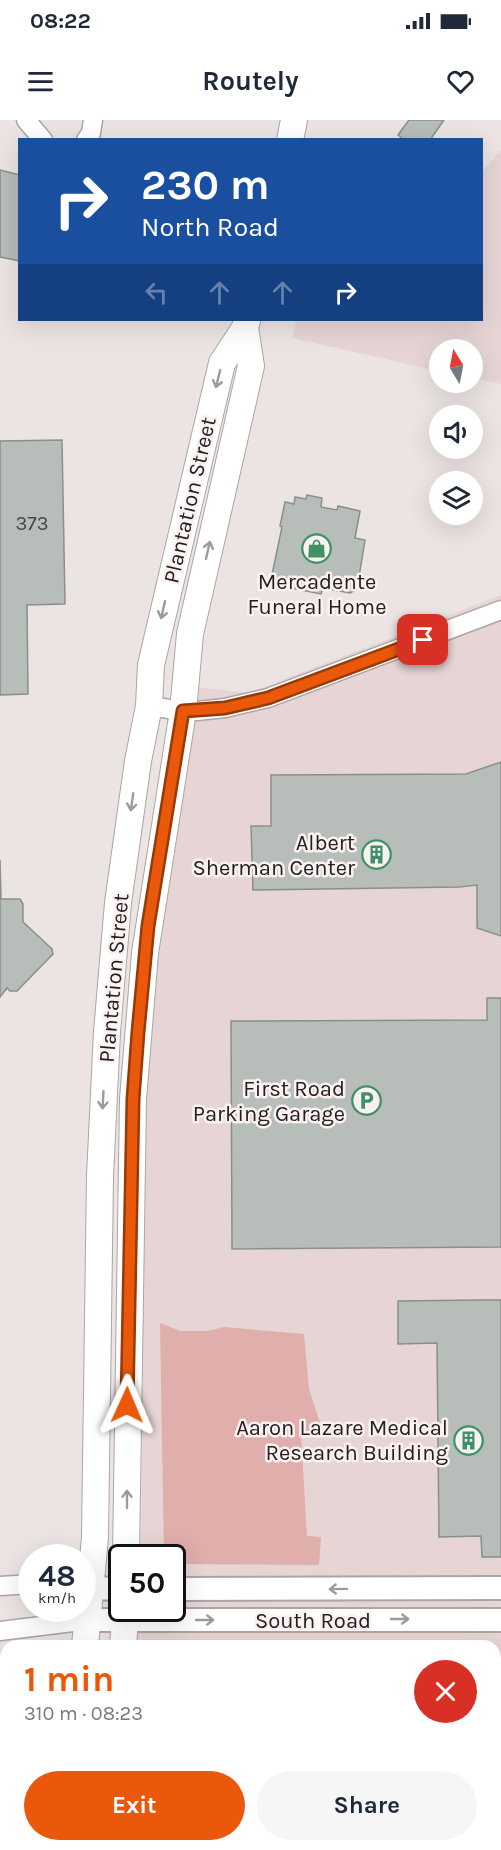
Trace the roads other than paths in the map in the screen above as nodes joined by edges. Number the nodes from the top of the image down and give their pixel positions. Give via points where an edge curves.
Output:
1 (26, 120) edge
2 (93, 120) edge
3 (294, 120) edge
4 (41, 138) edge
5 (87, 138) edge
6 (290, 138) edge
7 (246, 324) edge
8 (501, 610) edge
9 (149, 706) junction
10 (183, 711) junction
11 (94, 1544) edge
12 (126, 1544) edge
13 (18, 1585) edge
14 (0, 1586) edge
15 (501, 1588) edge
16 (186, 1589) edge
17 (501, 1620) edge
18 (96, 1621) edge
19 (73, 1622) edge
20 (89, 1622) edge
21 (124, 1625) edge
22 (0, 1631) edge
23 (86, 1640) edge

1 - 4 street
2 - 5 street
3 - 6 main road
7 -> 9 main road, Plantation Street via 222,363 151,665
10 -> 7 main road, Plantation Street via 189,634 251,366
8 - 10 street via 268,698 225,708
9 - 10 street
9 -> 11 main road, Plantation Street via 118,903 107,1032 100,1176
12 -> 10 main road, Plantation Street via 134,1085 148,926
13 - 14 street
15 -> 16 street, South Road
21 -> 17 street, South Road
18 - 21 street, South Road
19 - 22 street
20 - 23 main road, Plantation Street

